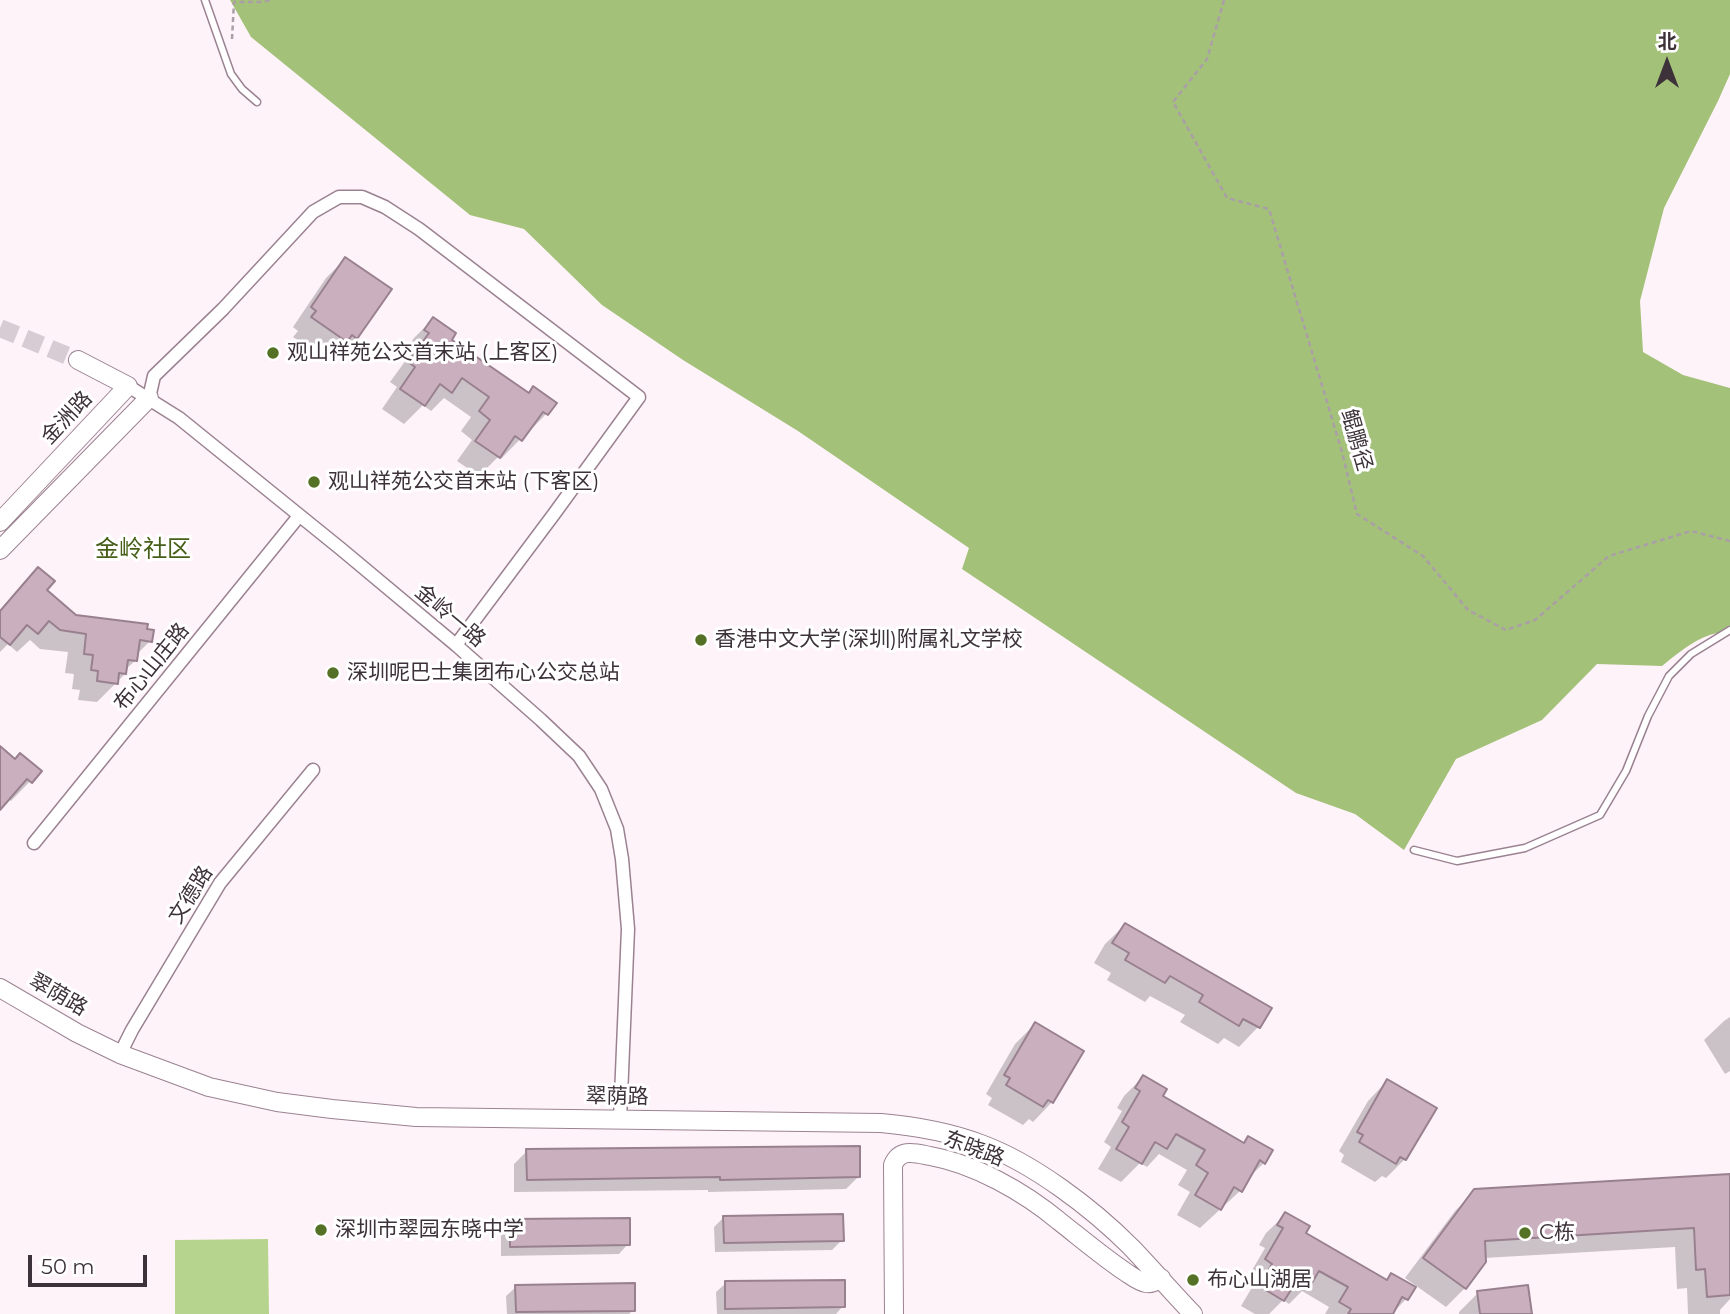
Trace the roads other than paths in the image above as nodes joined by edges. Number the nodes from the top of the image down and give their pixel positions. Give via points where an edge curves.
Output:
1 (205, 0) edge
2 (257, 102) dead end
3 (78, 360) tunnel mouth
4 (154, 376) junction
5 (128, 386) junction
6 (149, 398) junction
7 (299, 516) junction
8 (0, 522) edge
9 (0, 550) edge
10 (1730, 630) edge
11 (456, 645) junction
12 (313, 770) dead end
13 (34, 843) dead end
14 (1414, 850) dead end
15 (0, 988) edge
16 (120, 1054) junction
17 (621, 1120) junction
18 (1161, 1278) junction
19 (1194, 1312) edge
20 (894, 1314) edge

1 - 2 lane via 231,74
3 - 5 street, 金洲路
4 - 5 street
4 - 6 street
4 - 11 street via 313,212 339,197 362,197 419,229 639,397
5 - 6 street, 金岭一路
5 - 8 street, 金洲路
6 - 7 street, 金岭一路
6 - 9 street, 金洲路
7 - 11 street, 金岭一路
7 - 13 street, 布心山庄路
10 - 14 lane via 1691,654 1669,676 1626,772 1600,815 1525,848 1457,861
11 - 17 street, 金岭一路 via 579,756 601,789 617,830 628,929
12 - 16 street, 文德路 via 220,883
15 - 16 street, 翠荫路
16 - 17 street, 翠荫路 via 209,1087 276,1102 416,1117
17 - 18 street, 翠荫路 via 881,1123 957,1136 1002,1154 1075,1198
18 - 19 street, 翠荫路
18 - 20 street, 东晓路 via 1154,1283 1134,1278 1047,1212 984,1174 942,1158 909,1152 898,1156 893,1165

